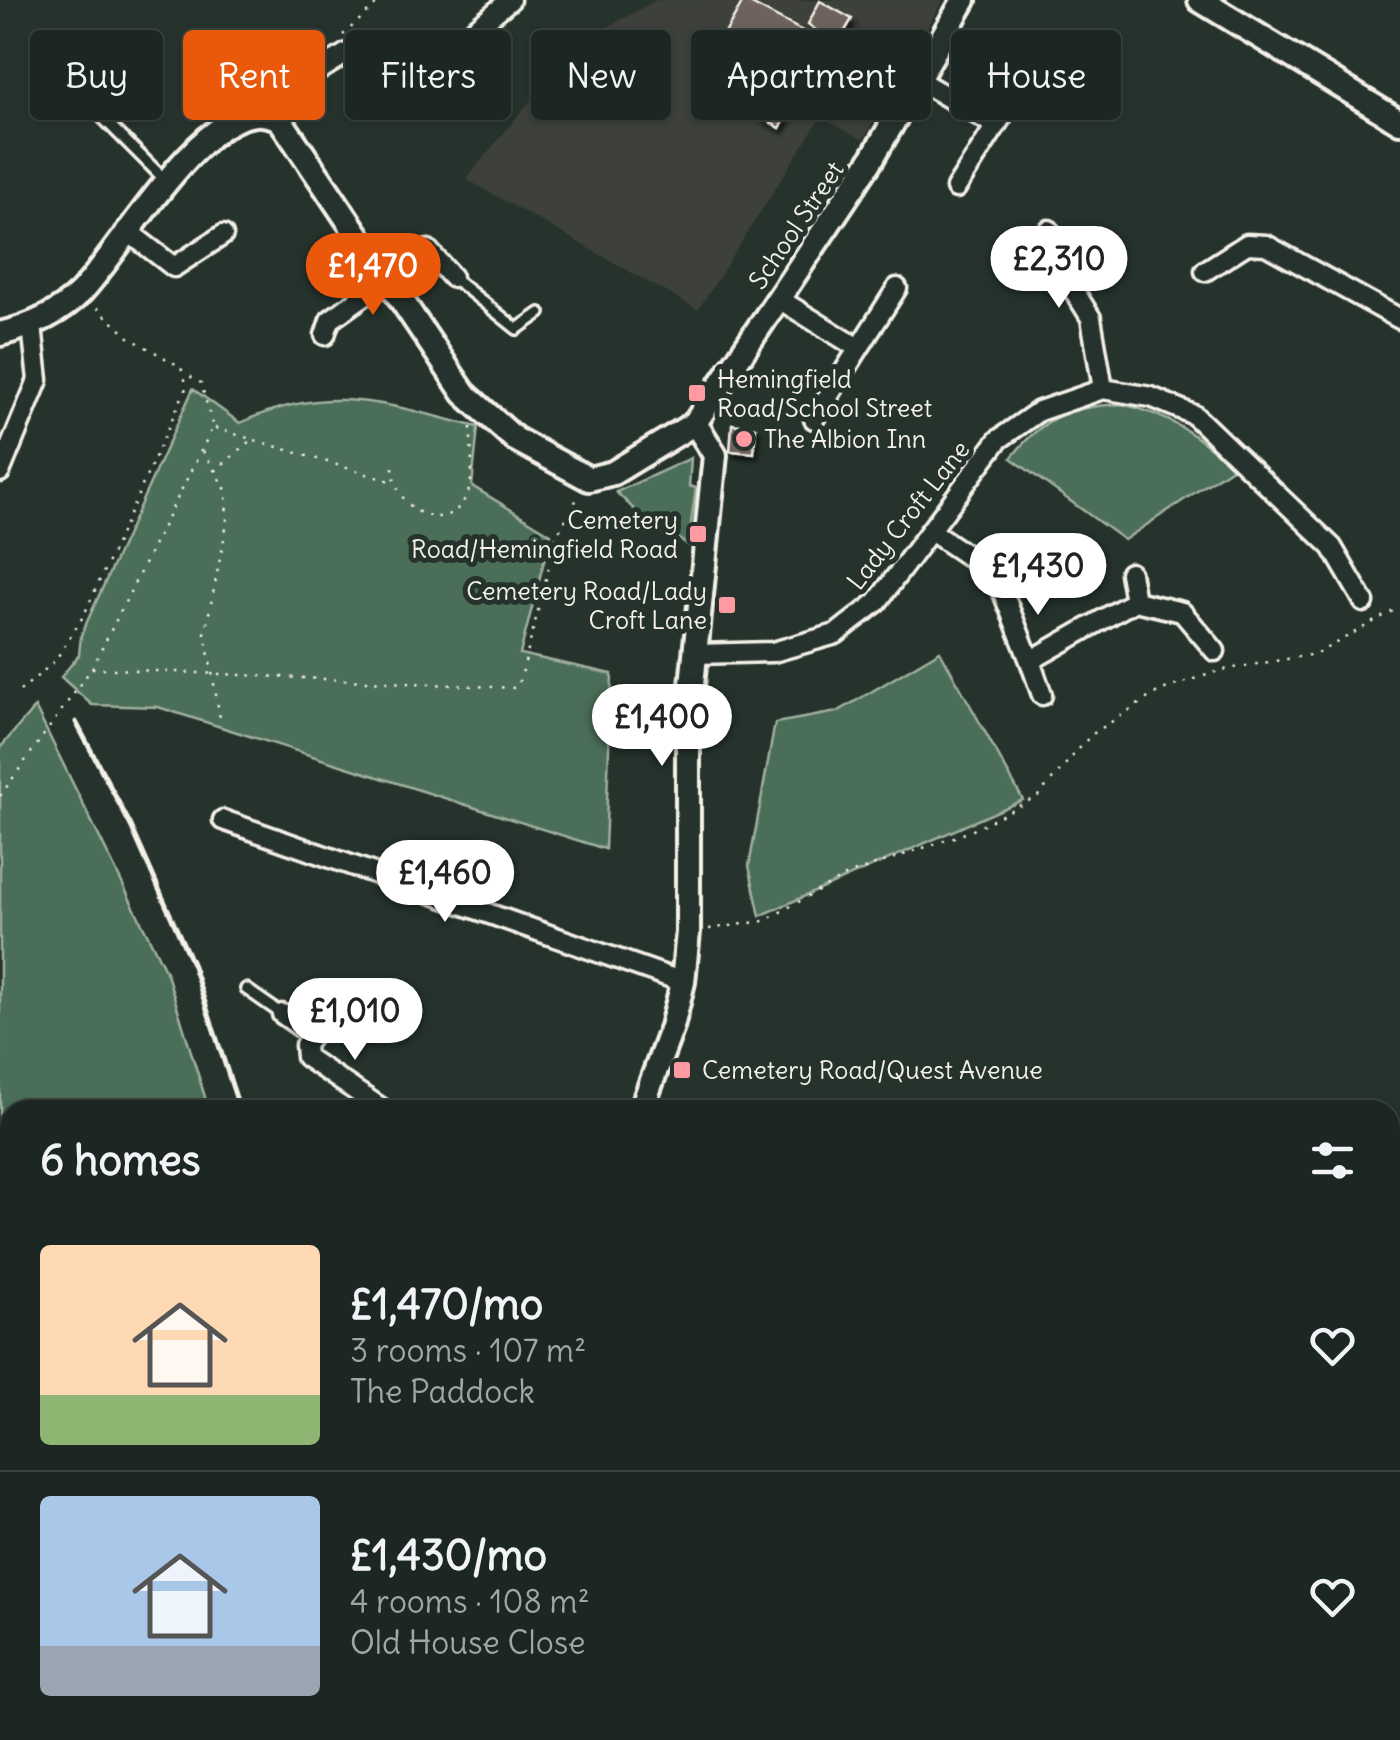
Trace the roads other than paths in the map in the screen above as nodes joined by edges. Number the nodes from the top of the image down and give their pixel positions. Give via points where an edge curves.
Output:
1 (510, 0) edge
2 (964, 0) edge
3 (1200, 0) edge
4 (931, 60) edge
5 (325, 67) edge
6 (931, 93) edge
7 (105, 120) edge
8 (234, 120) edge
9 (280, 120) edge
10 (895, 120) edge
11 (998, 120) edge
12 (1400, 122) edge
13 (995, 125) junction
14 (168, 183) junction
15 (956, 188) dead end
16 (126, 230) junction
17 (1049, 230) dead end
18 (223, 235) dead end
19 (1204, 271) dead end
20 (452, 276) joint
21 (390, 278) junction
22 (896, 288) dead end
23 (780, 299) junction
24 (540, 313) dead end
25 (1400, 318) edge
26 (32, 326) junction
27 (0, 334) edge
28 (326, 335) dead end
29 (858, 348) junction
30 (1103, 389) junction
31 (814, 419) dead end
32 (695, 423) junction
33 (0, 472) edge
34 (931, 532) junction
35 (1130, 573) dead end
36 (1134, 601) junction
37 (1364, 602) dead end
38 (1215, 651) dead end
39 (696, 654) junction
40 (1030, 661) junction
41 (1042, 696) dead end
42 (618, 709) dead end
43 (689, 712) junction
44 (223, 820) dead end
45 (683, 982) junction
46 (246, 989) dead end
47 (282, 1014) joint
48 (326, 1015) dead end
49 (312, 1035) junction
50 (369, 1100) edge
51 (645, 1100) edge

1 - 5 street via 457,44 347,53
2 - 4 street, School Street
3 - 12 street
6 - 13 street
7 - 14 lane
8 - 14 street
9 - 21 street
10 - 23 street, School Street
11 - 13 street
13 - 15 street
14 - 16 street
16 - 18 street via 174,266
16 - 26 street via 80,292
17 - 30 street via 1055,260 1091,318
19 - 25 street via 1247,244 1266,245
20 - 21 street via 428,250
20 - 24 lane via 517,329
21 - 28 street via 330,320
21 - 32 street via 472,400 514,439 589,478 613,473
22 - 29 street
23 - 29 street
23 - 32 street, School Street
26 - 27 street
26 - 33 street via 38,380
29 - 31 street
30 - 34 street, Lady Croft Lane via 1039,411 998,440
30 - 37 street, Lady Croft Lane via 1151,397 1194,414 1332,547
32 - 39 street via 715,455
34 - 39 street, Lady Croft Lane via 878,602 836,634 773,652
34 - 40 street via 996,575
35 - 36 street
36 - 38 street via 1190,617
36 - 40 street
39 - 43 street
40 - 41 street
42 - 43 lane
43 - 45 street
44 - 45 street
45 - 51 street
46 - 47 lane
47 - 49 street
48 - 49 street
49 - 50 street via 303,1052 310,1062

